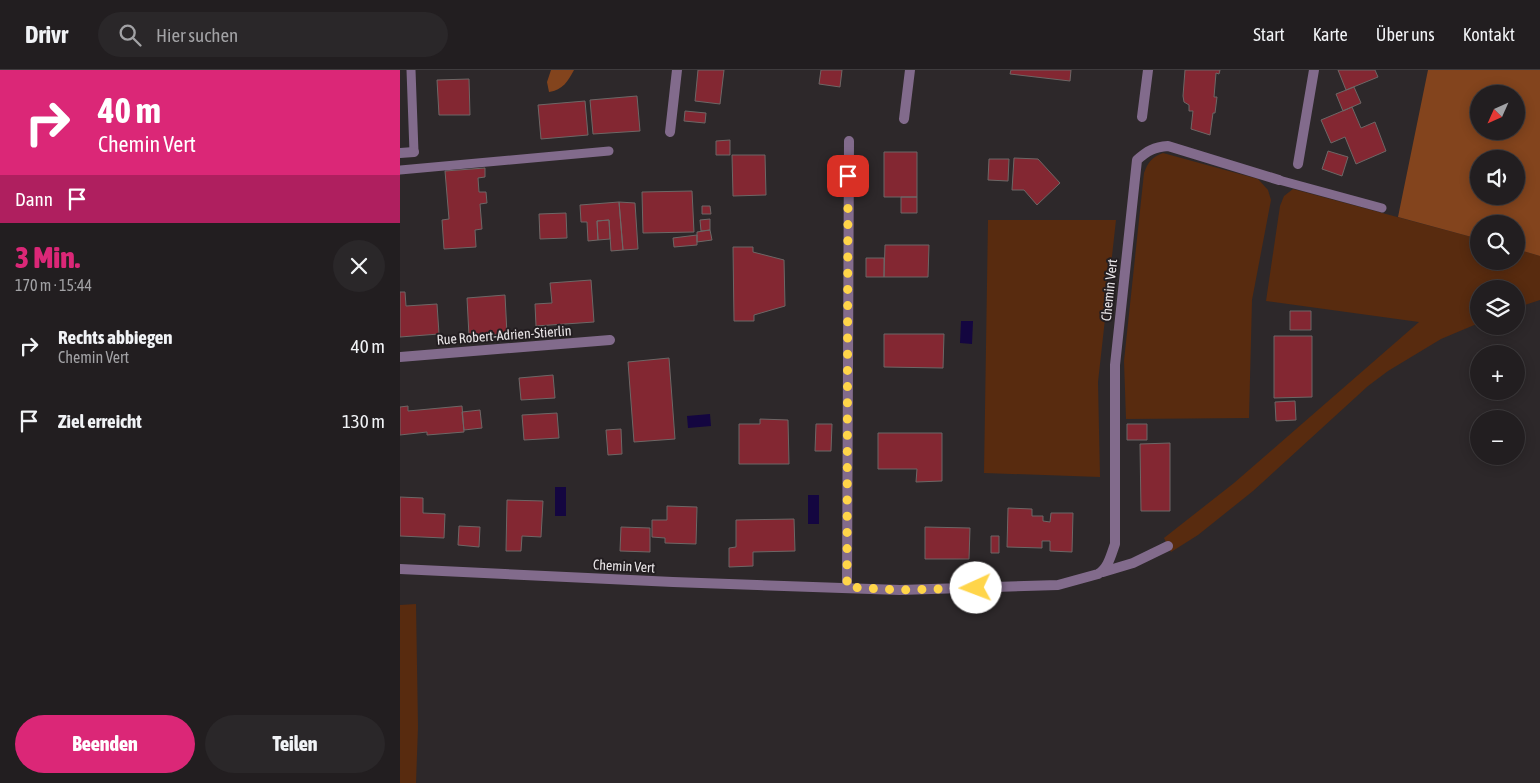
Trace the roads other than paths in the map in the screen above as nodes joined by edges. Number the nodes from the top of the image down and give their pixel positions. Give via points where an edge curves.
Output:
1 (411, 70) edge
2 (677, 70) edge
3 (910, 70) edge
4 (1148, 70) edge
5 (1314, 70) edge
6 (1142, 118) dead end
7 (904, 119) dead end
8 (670, 132) dead end
9 (849, 141) dead end
10 (609, 151) dead end
11 (414, 152) joint
12 (400, 153) edge
13 (1298, 164) dead end
14 (400, 170) edge
15 (1279, 180) joint
16 (1382, 208) dead end
17 (610, 340) dead end
18 (400, 357) edge
19 (1168, 546) dead end
20 (400, 569) edge
21 (1103, 572) junction
22 (847, 587) junction

1 - 11 lane
2 - 8 street
3 - 7 street
4 - 6 street
5 - 13 street
9 - 22 street
10 - 14 lane
11 - 12 street
15 - 16 lane
15 - 21 street, Chemin Vert via 1168,146 1148,150 1137,160 1115,365 1114,544
17 - 18 street, Rue Robert-Adrien-Stierlin
19 - 21 street, Chemin Vert via 1134,563
20 - 22 street, Chemin Vert
21 - 22 street, Chemin Vert via 1058,585 900,590

